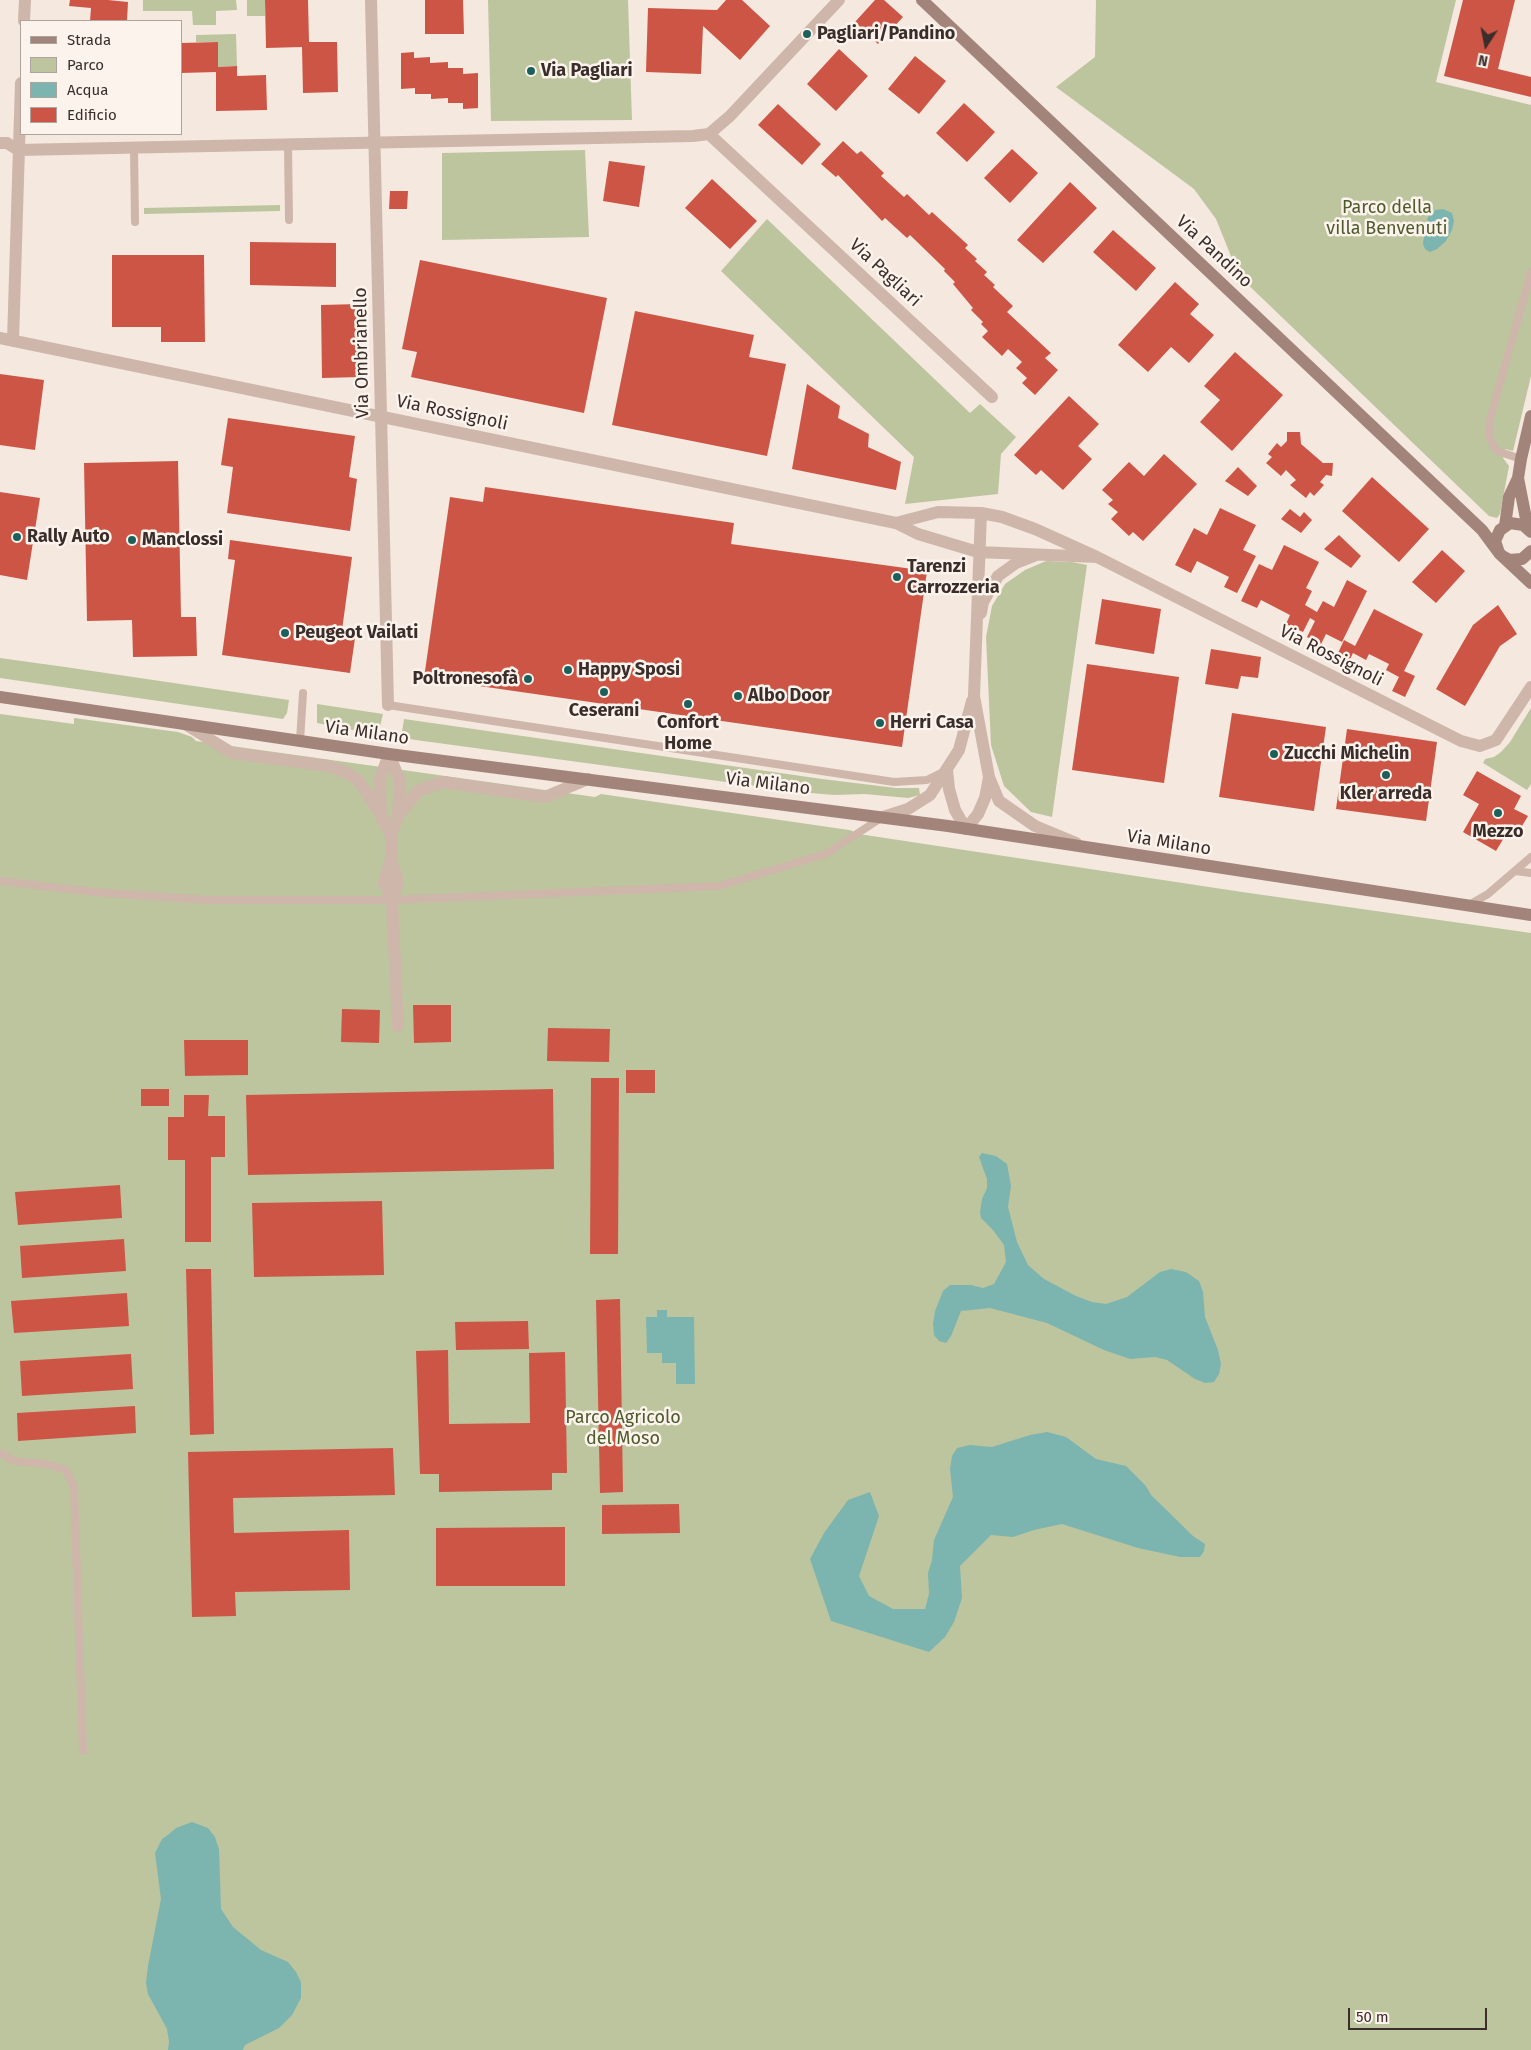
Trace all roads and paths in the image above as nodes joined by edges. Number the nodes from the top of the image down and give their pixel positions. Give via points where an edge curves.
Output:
1 (25, 0) edge
2 (371, 0) edge
3 (839, 0) edge
4 (922, 0) edge
5 (24, 20) edge
6 (20, 105) edge
7 (709, 134) junction
8 (0, 142) edge
9 (375, 144) junction
10 (288, 145) junction
11 (134, 148) junction
12 (18, 150) junction
13 (289, 220) dead end
14 (135, 222) dead end
15 (1531, 272) edge
16 (0, 338) edge
17 (13, 341) junction
18 (992, 397) dead end
19 (381, 416) junction
20 (1531, 416) edge
21 (1521, 459) junction
22 (1518, 478) junction
23 (981, 513) junction
24 (896, 523) junction
25 (1502, 528) junction
26 (1482, 530) junction
27 (1530, 531) edge
28 (1531, 551) edge
29 (978, 552) junction
30 (1040, 554) junction
31 (1501, 555) junction
32 (1097, 558) junction
33 (1531, 583) edge
34 (976, 634) junction
35 (1531, 687) edge
36 (303, 693) dead end
37 (0, 696) edge
38 (974, 696) junction
39 (388, 705) joint
40 (183, 723) junction
41 (300, 740) junction
42 (388, 754) junction
43 (947, 770) junction
44 (989, 777) junction
45 (588, 779) junction
46 (381, 815) junction
47 (398, 816) junction
48 (883, 817) junction
49 (966, 828) junction
50 (391, 834) junction
51 (1087, 848) junction
52 (1531, 858) edge
53 (1515, 871) junction
54 (1531, 873) edge
55 (0, 881) edge
56 (392, 900) junction
57 (1468, 906) junction
58 (1531, 914) edge
59 (398, 1026) dead end
60 (0, 1452) edge
61 (83, 1751) dead end

1 - 5 street
2 - 9 street, Via Ombrianello
3 - 7 street via 730,116
4 - 26 main road, Via Pandino
6 - 12 street
7 - 9 street
7 - 18 street, Via Pagliari
8 - 12 street
9 - 10 street
9 - 19 street, Via Ombrianello
10 - 11 street
10 - 13 lane
11 - 12 street
11 - 14 lane
12 - 17 street
15 - 21 lane via 1489,423 1490,439 1497,451
16 - 17 street, Via Rossignoli
17 - 19 street, Via Rossignoli
19 - 24 street, Via Rossignoli
19 - 39 street, Via Ombrianello
20 - 21 main road
21 - 22 main road
22 - 25 main road
22 - 27 main road
23 - 24 street, Via Rossignoli via 938,512
23 - 29 street
23 - 32 street, Via Rossignoli via 1035,529
24 - 29 street, Via Rossignoli via 918,534
25 - 26 main road
25 - 27 main road via 1517,523
25 - 31 main road via 1496,541
26 - 31 main road, Via Pandino
28 - 31 main road via 1522,559 1509,560
29 - 30 street, Via Rossignoli
29 - 34 street, Via Rossignoli
30 - 32 street, Via Rossignoli
30 - 34 street, Via Rossignoli via 1016,563 998,576 983,602
31 - 33 main road, Via Pandino
32 - 35 street, Via Rossignoli via 1461,741 1480,746 1496,740
34 - 38 street, Via Rossignoli
36 - 41 lane
37 - 40 main road, Via Milano
38 - 43 street, Via Rossignoli via 959,750
38 - 44 street, Via Rossignoli
39 - 43 lane via 894,782 926,780
40 - 41 main road, Via Milano
40 - 46 street via 232,752 328,766 345,772 358,780
41 - 42 main road, Via Milano
42 - 45 main road, Via Milano
42 - 46 street via 380,779
42 - 47 street via 400,781
43 - 48 street, Via Rossignoli via 930,795 908,809
43 - 49 street via 955,810
44 - 49 street, Via Rossignoli via 978,814
44 - 51 street, Via Rossignoli via 999,801 1035,826
45 - 47 street via 545,797 443,782 419,790
45 - 48 main road, Via Milano
46 - 50 street
47 - 50 street
48 - 49 main road, Via Milano
48 - 56 lane via 826,854 719,886
49 - 51 main road, Via Milano
50 - 56 street via 391,859 384,882
51 - 57 main road, Via Milano
52 - 53 lane
53 - 54 lane
53 - 57 lane
55 - 56 lane via 207,900
56 - 59 street
57 - 58 main road, Via Milano
60 - 61 lane via 14,1460 66,1470 74,1487

